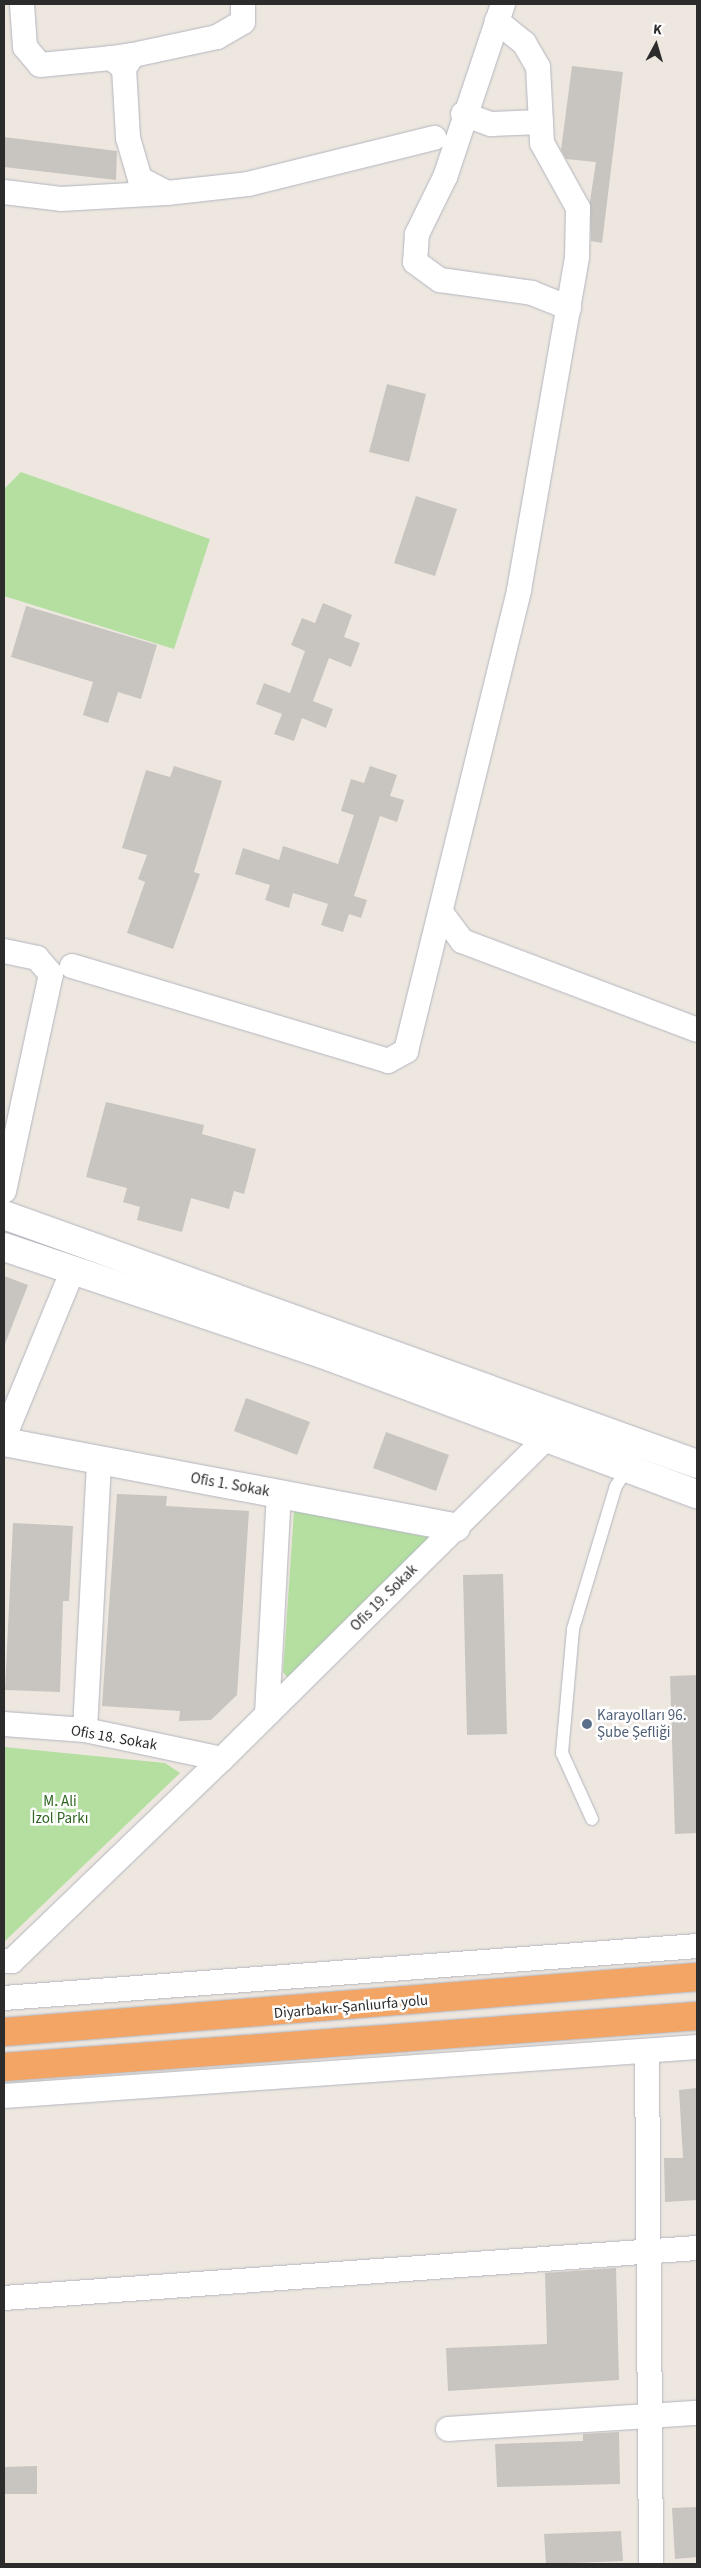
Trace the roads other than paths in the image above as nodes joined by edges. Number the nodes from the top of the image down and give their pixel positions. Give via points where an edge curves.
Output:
1 (22, 4) edge
2 (243, 4) edge
3 (500, 12) edge
4 (123, 60) junction
5 (462, 118) junction
6 (541, 122) junction
7 (434, 138) junction
8 (451, 156) junction
9 (135, 187) junction
10 (4, 192) edge
11 (569, 308) junction
12 (442, 914) junction
13 (462, 941) junction
14 (435, 945) junction
15 (4, 951) edge
16 (53, 966) junction
17 (697, 1030) edge
18 (4, 1191) edge
19 (8, 1211) edge
20 (4, 1247) edge
21 (73, 1270) junction
22 (4, 1437) edge
23 (546, 1438) junction
24 (4, 1442) edge
25 (99, 1461) junction
26 (697, 1464) edge
27 (628, 1468) junction
28 (279, 1494) junction
29 (697, 1494) edge
30 (456, 1527) junction
31 (267, 1714) junction
32 (4, 1724) edge
33 (85, 1730) junction
34 (222, 1760) junction
35 (592, 1819) dead end
36 (697, 1946) edge
37 (8, 1961) edge
38 (697, 1977) edge
39 (4, 1998) edge
40 (697, 2016) edge
41 (4, 2032) edge
42 (697, 2047) edge
43 (647, 2052) junction
44 (4, 2067) edge
45 (4, 2096) edge
46 (697, 2248) edge
47 (649, 2252) junction
48 (4, 2298) edge
49 (697, 2413) edge
50 (650, 2414) junction
51 (448, 2429) dead end
52 (652, 2564) edge

1 - 4 street via 25,47 40,65
2 - 4 street via 243,22 217,37
3 - 5 street
3 - 6 street via 538,67
4 - 9 street
5 - 6 street via 491,124
5 - 7 street
5 - 8 street
6 - 11 street via 542,143 578,208 577,257
7 - 8 street
7 - 9 street via 248,184 166,193
8 - 11 street via 445,177 417,234 415,262 440,280 532,293
9 - 10 street via 61,199
11 - 12 street via 520,590
12 - 13 street
12 - 14 street
13 - 14 street
13 - 17 street
14 - 16 street via 406,1051 388,1061
15 - 16 street
16 - 18 street
19 - 26 main road
20 - 21 main road
21 - 22 street
21 - 23 main road via 330,1357
23 - 27 main road
23 - 30 street, Ofis 19. Sokak
24 - 25 main road, Ofis 1. Sokak
25 - 28 main road, Ofis 1. Sokak
25 - 33 street
27 - 29 main road
27 - 35 lane via 616,1486 573,1630 562,1752
28 - 30 main road, Ofis 1. Sokak
28 - 31 street
30 - 31 street, Ofis 19. Sokak
31 - 34 street, Ofis 19. Sokak
32 - 33 street, Ofis 18. Sokak
33 - 34 street, Ofis 18. Sokak
34 - 37 street, Ofis 19. Sokak
36 - 39 street
38 - 41 highway, Diyarbakır-Şanlıurfa yolu
40 - 44 highway
42 - 43 street
43 - 45 street
43 - 47 street
46 - 47 street
47 - 48 street
47 - 50 street
49 - 50 street
50 - 51 street
50 - 52 street

